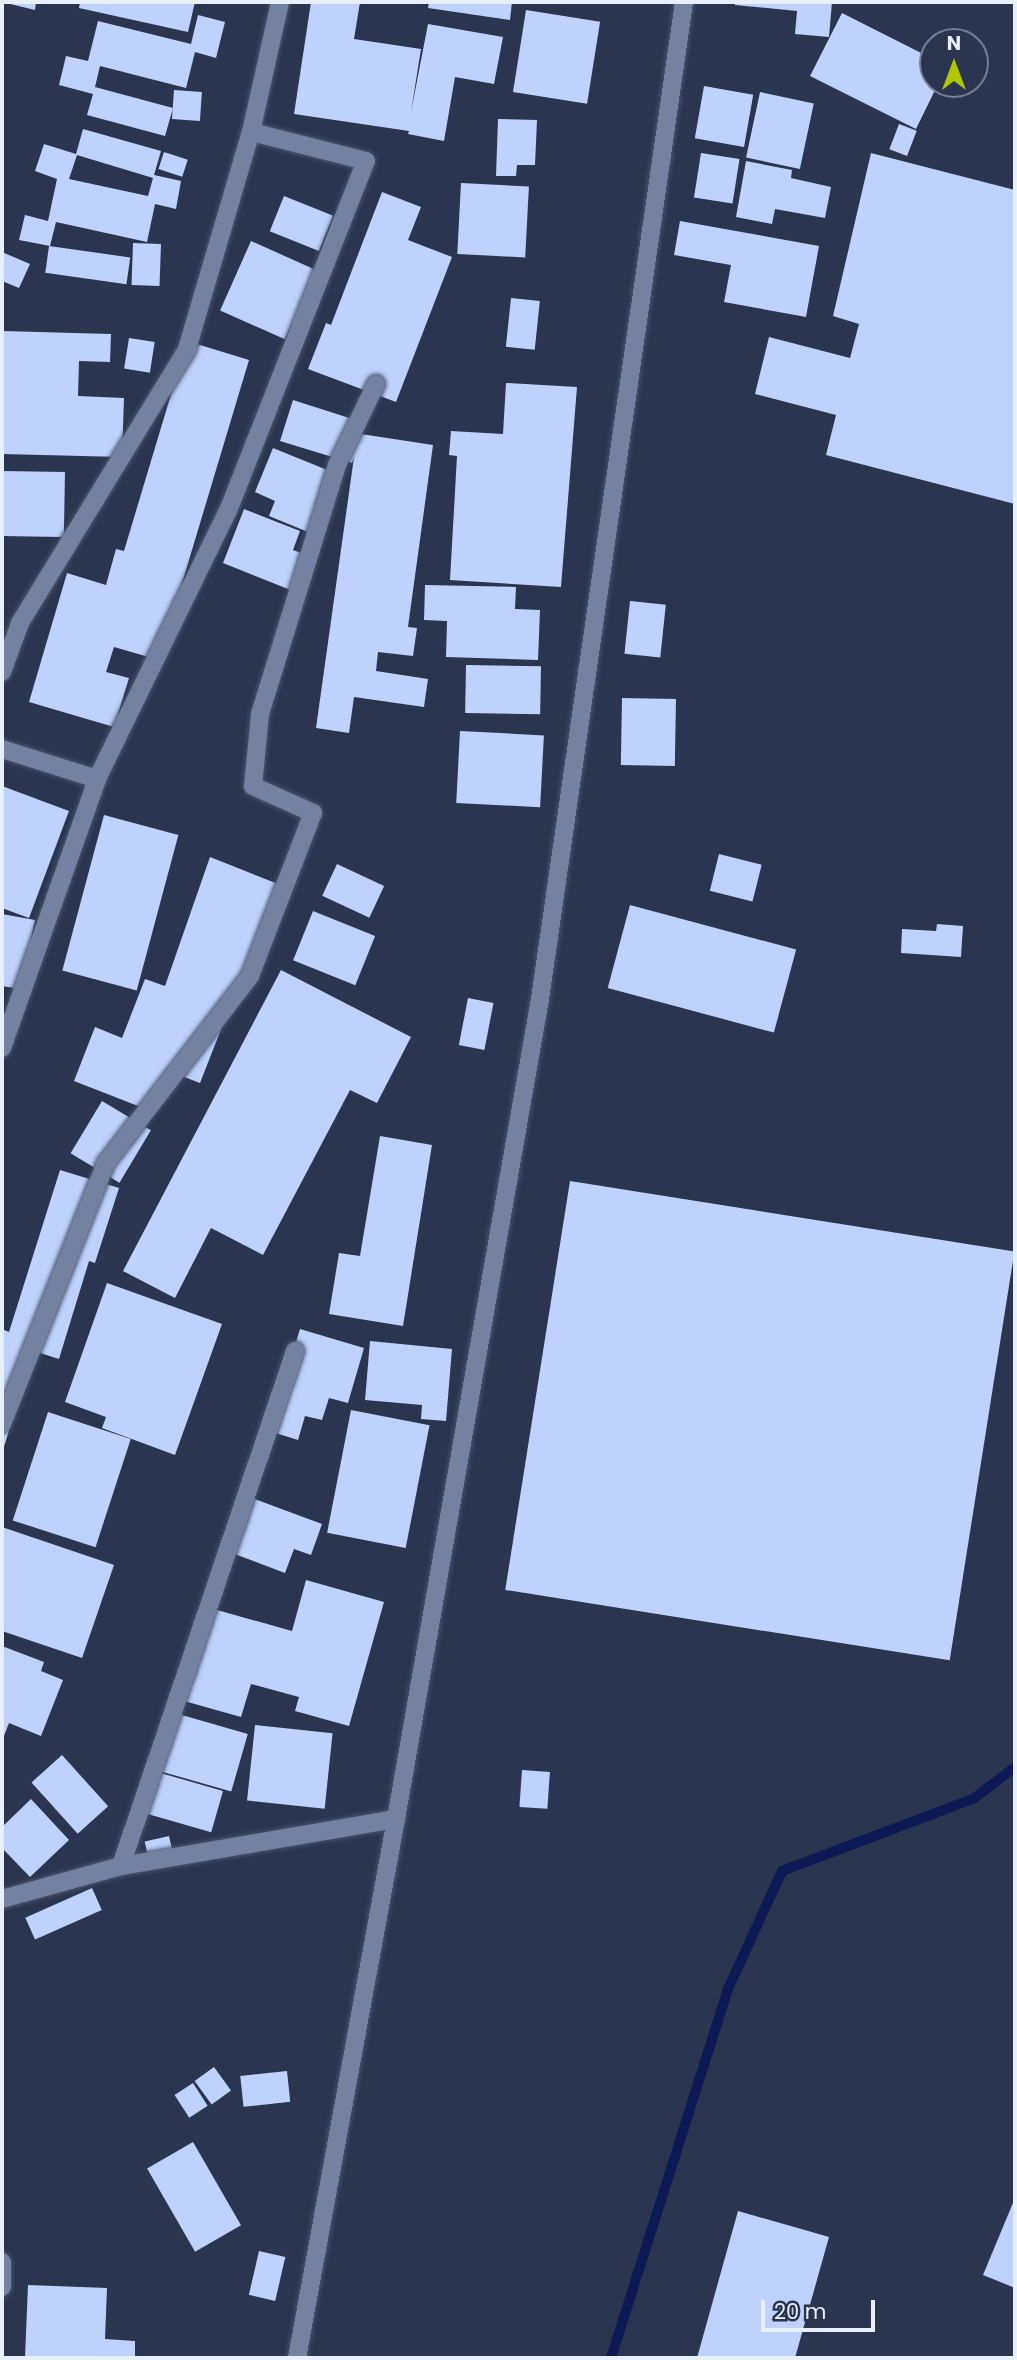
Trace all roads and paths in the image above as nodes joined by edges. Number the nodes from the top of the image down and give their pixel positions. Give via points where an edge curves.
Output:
1 (280, 2) edge
2 (684, 2) edge
3 (251, 132) junction
4 (376, 384) dead end
5 (2, 673) edge
6 (2, 748) edge
7 (97, 779) junction
8 (2, 1048) edge
9 (295, 1351) dead end
10 (2, 1424) edge
11 (396, 1819) junction
12 (121, 1866) junction
13 (2, 1899) edge
14 (2, 2262) edge
15 (2, 2287) edge
16 (297, 2358) edge

1 - 3 street
2 - 11 street via 540,999
3 - 5 street via 187,349 20,623
3 - 7 street via 366,161 228,511
4 - 10 street via 337,465 260,715 253,786 313,813 250,976 106,1163
6 - 7 street
7 - 8 street
9 - 12 street
11 - 12 street
11 - 16 street
12 - 13 street
14 - 15 street

